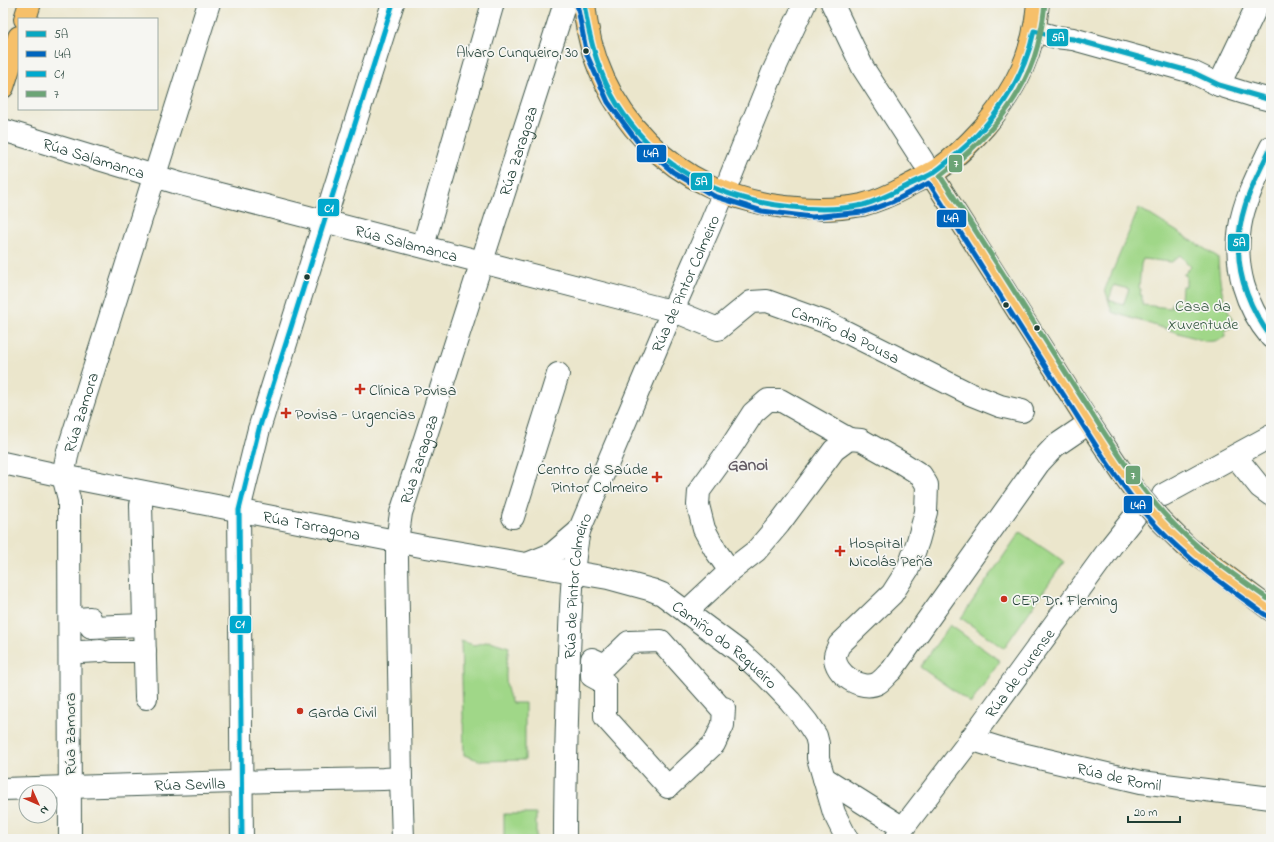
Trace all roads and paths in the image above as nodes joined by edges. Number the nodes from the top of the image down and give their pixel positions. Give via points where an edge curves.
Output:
1 (30, 3) edge
2 (209, 3) edge
3 (393, 3) edge
4 (493, 3) edge
5 (565, 3) edge
6 (584, 3) edge
7 (805, 3) edge
8 (832, 3) edge
9 (1038, 3) edge
10 (1256, 8) dead end
11 (25, 18) edge
12 (1034, 32) junction
13 (18, 39) edge
14 (1219, 85) junction
15 (3, 87) edge
16 (1271, 100) edge
17 (3, 130) edge
18 (1271, 147) edge
19 (927, 168) junction
20 (154, 176) junction
21 (727, 185) junction
22 (325, 221) junction
23 (425, 239) dead end
24 (482, 262) junction
25 (672, 310) junction
26 (1271, 337) edge
27 (558, 374) dead end
28 (1022, 411) dead end
29 (1089, 423) junction
30 (1271, 436) edge
31 (849, 438) junction
32 (1235, 456) junction
33 (3, 464) edge
34 (63, 476) junction
35 (1163, 495) dead end
36 (1271, 495) edge
37 (141, 505) dead end
38 (1137, 506) junction
39 (239, 510) junction
40 (513, 518) dead end
41 (579, 531) junction
42 (397, 540) junction
43 (527, 564) junction
44 (730, 571) junction
45 (574, 572) junction
46 (1271, 610) edge
47 (686, 612) junction
48 (79, 619) dead end
49 (144, 625) junction
50 (144, 651) junction
51 (80, 652) dead end
52 (146, 698) dead end
53 (723, 725) joint
54 (970, 739) junction
55 (401, 778) junction
56 (824, 778) junction
57 (241, 782) junction
58 (69, 788) junction
59 (3, 789) edge
60 (1271, 798) edge
61 (899, 833) edge
62 (70, 839) edge
63 (242, 839) edge
64 (403, 839) edge
65 (565, 839) edge
66 (847, 839) edge

1 - 11 main road
2 - 20 street, Rúa Zamora
3 - 22 street
4 - 23 street
5 - 24 street, Rúa Zaragoza
6 - 21 main road via 591,46 612,98 642,137 665,159 692,178
7 - 21 street, Rúa de Pintor Colmeiro via 773,72
8 - 19 street via 863,68
9 - 12 main road
10 - 14 street
12 - 14 street via 1073,39 1192,72
12 - 19 main road via 1025,64 1014,87 998,110 962,150
13 - 15 main road
14 - 16 street
17 - 20 street, Rúa Salamanca
18 - 26 street via 1248,199 1240,226 1238,245 1241,281 1252,308
19 - 21 main road via 900,191 863,204 826,209 775,206 750,200
19 - 29 main road
20 - 22 street, Rúa Salamanca
20 - 34 street, Rúa Zamora via 68,451
21 - 25 street, Rúa de Pintor Colmeiro
22 - 24 street, Rúa Salamanca
22 - 39 street via 259,429
24 - 25 street, Rúa Salamanca
24 - 42 street, Rúa Zaragoza via 402,513
25 - 28 street, Camiño da Pousa via 718,329 751,302 766,301 828,323 970,394 1000,406
25 - 41 street, Rúa de Pintor Colmeiro
27 - 40 street
29 - 31 street via 1055,446 1039,463 892,670 878,683 862,686 838,669 835,656 839,645 892,594 908,569 926,512 927,485 921,475 902,463 861,440
29 - 38 main road via 1122,474
30 - 32 street
31 - 44 street via 834,450 780,524 761,545
31 - 44 street via 780,400 768,400 753,413 699,491 698,505 704,529
32 - 35 street
32 - 36 street via 1260,487
33 - 34 street, Rúa Tarragona
34 - 39 street, Rúa Tarragona
34 - 58 street, Rúa Zamora via 68,500
37 - 49 street
38 - 46 main road, bridge via 1160,520 1187,546
38 - 54 street, Rúa de Ourense via 1112,545
39 - 42 street, Rúa Tarragona
39 - 57 street
41 - 43 street via 552,554
41 - 45 street, Rúa de Pintor Colmeiro
42 - 43 street, Rúa Tarragona
42 - 55 street, Rúa Zaragoza
43 - 45 street, Rúa Tarragona
44 - 47 street
45 - 47 street, Camiño do Regueiro via 652,590 662,594
45 - 65 street, Rúa de Pintor Colmeiro
47 - 56 street, Camiño do Regueiro via 740,652 790,701 816,736 818,758
48 - 49 street via 90,618 90,627
49 - 50 street
50 - 51 street
50 - 52 street
53 - 53 street via 714,744 668,787 605,716 605,683 592,676 592,659 605,665 629,642 661,641 721,708 724,708
54 - 60 street, Rúa de Romil via 1009,752 1141,782
54 - 61 street, Rúa de Ourense
55 - 57 street, Rúa Sevilla
55 - 64 street, Rúa Zaragoza
56 - 61 street
56 - 66 street, Camiño do Regueiro via 834,813
57 - 58 street, Rúa Sevilla
57 - 63 street
58 - 59 street, Rúa Sevilla
58 - 62 street, Rúa Zamora

